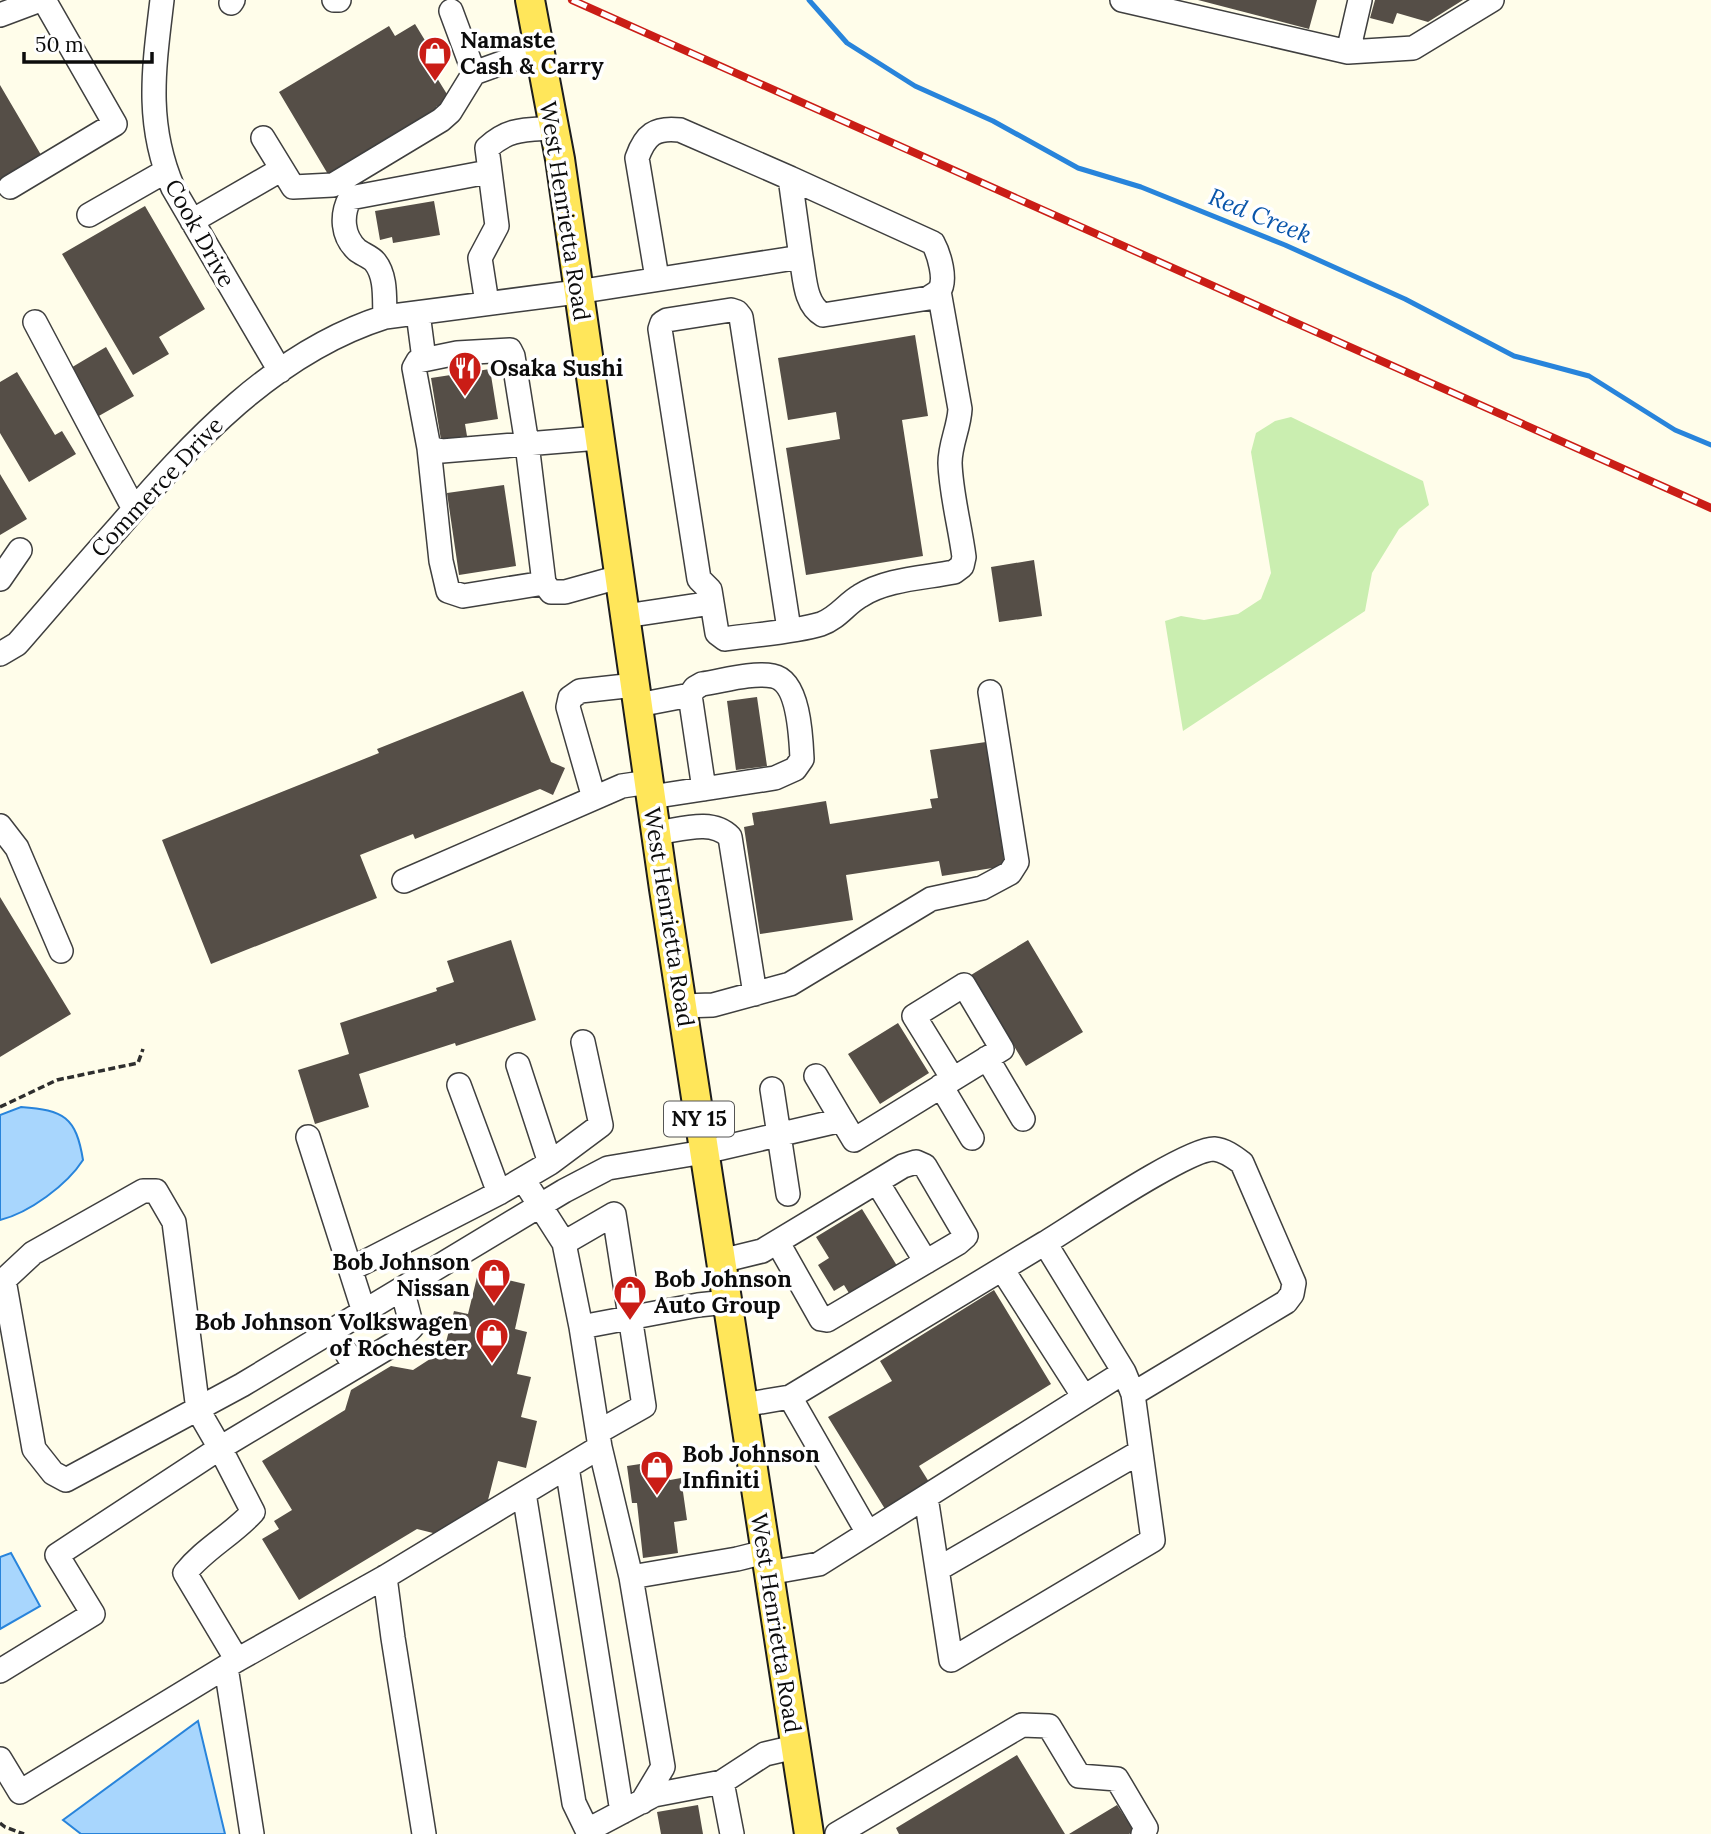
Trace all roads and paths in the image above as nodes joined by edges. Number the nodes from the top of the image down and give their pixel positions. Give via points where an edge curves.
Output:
1 (42, 0) edge
2 (162, 0) edge
3 (530, 0) edge
4 (1122, 0) edge
5 (1360, 0) edge
6 (1492, 0) edge
7 (451, 10) dead end
8 (0, 15) edge
9 (1348, 52) junction
10 (540, 55) junction
11 (474, 73) junction
12 (155, 121) junction
13 (115, 124) junction
14 (554, 128) junction
15 (263, 138) dead end
16 (282, 169) junction
17 (166, 171) junction
18 (488, 173) junction
19 (790, 178) junction
20 (10, 187) dead end
21 (89, 215) dead end
22 (192, 221) junction
23 (801, 257) junction
24 (657, 278) junction
25 (939, 291) junction
26 (577, 292) junction
27 (487, 303) junction
28 (418, 313) junction
29 (385, 317) junction
30 (35, 322) dead end
31 (424, 359) junction
32 (280, 371) junction
33 (598, 438) junction
34 (527, 444) junction
35 (429, 448) junction
36 (134, 509) junction
37 (20, 550) dead end
38 (619, 577) junction
39 (0, 579) edge
40 (544, 583) junction
41 (712, 603) junction
42 (625, 616) junction
43 (789, 629) junction
44 (0, 654) edge
45 (990, 692) dead end
46 (636, 695) junction
47 (690, 695) junction
48 (704, 789) junction
49 (650, 790) junction
50 (594, 798) junction
51 (0, 825) edge
52 (656, 834) junction
53 (404, 881) dead end
54 (61, 951) dead end
55 (755, 994) junction
56 (682, 1006) junction
57 (583, 1042) dead end
58 (143, 1049) dead end
59 (986, 1058) junction
60 (517, 1065) dead end
61 (816, 1076) dead end
62 (947, 1083) junction
63 (459, 1085) dead end
64 (772, 1089) dead end
65 (0, 1107) edge
66 (1023, 1119) dead end
67 (842, 1120) junction
68 (779, 1135) junction
69 (307, 1137) dead end
70 (972, 1138) dead end
71 (704, 1152) junction
72 (550, 1163) junction
73 (523, 1179) junction
74 (877, 1182) junction
75 (499, 1193) junction
76 (788, 1194) dead end
77 (541, 1205) junction
78 (564, 1242) junction
79 (778, 1243) junction
80 (1045, 1243) junction
81 (721, 1261) junction
82 (926, 1262) junction
83 (351, 1269) junction
84 (1002, 1269) junction
85 (402, 1289) junction
86 (727, 1302) junction
87 (364, 1312) junction
88 (630, 1317) junction
89 (581, 1327) junction
90 (333, 1331) junction
91 (355, 1367) junction
92 (1124, 1372) junction
93 (1133, 1394) junction
94 (790, 1397) junction
95 (1084, 1397) junction
96 (743, 1405) junction
97 (198, 1410) junction
98 (599, 1440) junction
99 (220, 1448) junction
100 (1140, 1452) junction
101 (567, 1466) junction
102 (524, 1493) junction
103 (926, 1497) junction
104 (868, 1532) junction
105 (767, 1562) junction
106 (937, 1569) junction
107 (385, 1577) junction
108 (631, 1577) junction
109 (231, 1663) junction
110 (0, 1671) edge
111 (795, 1747) junction
112 (0, 1759) edge
113 (722, 1782) junction
114 (632, 1807) junction
115 (0, 1823) edge
116 (872, 1825) edge
117 (588, 1832) edge
118 (24, 1834) edge
119 (252, 1834) edge
120 (424, 1834) edge
121 (732, 1834) edge
122 (809, 1834) edge
123 (838, 1834) edge
124 (1143, 1834) edge

1 - 8 street
1 - 13 street
2 - 12 street, Cook Drive via 153,83
3 - 10 main road, West Henrietta Road / NY 15
4 - 9 street
5 - 9 street
6 - 9 street via 1413,48
7 - 11 street
10 - 11 street
10 - 14 main road, West Henrietta Road / NY 15
11 - 16 street via 442,120 333,185 293,187
12 - 13 street
12 - 17 street, Cook Drive
13 - 20 street
14 - 18 street via 500,136 486,148
14 - 26 main road, West Henrietta Road / NY 15
15 - 16 street
16 - 22 street
17 - 21 street
17 - 22 street, Cook Drive
18 - 27 street via 497,226 480,258
18 - 29 street via 350,198 344,208 347,238 375,261 384,280
19 - 23 street
19 - 24 street via 680,130 668,128 648,137 637,158
19 - 25 street via 933,243 943,281
22 - 32 street, Cook Drive
23 - 24 street, Commerce Drive
23 - 25 street via 809,303 823,315 929,298
24 - 26 street, Commerce Drive
25 - 43 street via 960,409 950,465 962,566 954,572 878,586 822,624
26 - 27 street, Commerce Drive
26 - 33 main road, West Henrietta Road / NY 15
27 - 28 street, Commerce Drive
28 - 29 street, Commerce Drive
28 - 31 street
29 - 32 street, Commerce Drive via 357,326
30 - 36 street
31 - 34 street via 510,350
31 - 35 street via 414,368
32 - 36 street, Commerce Drive via 216,421
33 - 34 street
33 - 38 main road, West Henrietta Road / NY 15
34 - 35 street via 442,451
34 - 40 street
35 - 40 street via 448,591 463,596
36 - 44 street, Commerce Drive via 17,644
37 - 39 street
38 - 40 street via 565,592 551,592
38 - 42 main road, West Henrietta Road / NY 15
41 - 42 street
41 - 43 street via 717,633 725,639
41 - 43 street via 710,590 699,579 660,329 667,320 731,310 741,317
42 - 46 main road, West Henrietta Road / NY 15
45 - 55 street via 1017,862 1010,873 982,888 931,899 790,984
46 - 47 street
46 - 49 main road, West Henrietta Road / NY 15
46 - 50 street via 580,691 570,698
47 - 48 street
47 - 48 street via 702,684 774,676 792,691 801,740 802,759 795,769 775,778
48 - 49 street
49 - 50 street via 622,786
49 - 52 main road, West Henrietta Road / NY 15
50 - 53 street
51 - 54 street via 17,848
52 - 55 street via 709,826 730,837
52 - 56 main road, West Henrietta Road / NY 15
55 - 56 street
56 - 71 main road, West Henrietta Road / NY 15
57 - 72 street via 601,1125
58 - 65 path via 138,1063 57,1080
59 - 62 street
59 - 62 street via 1002,1049 964,985 914,1016
59 - 66 street
60 - 72 street
61 - 67 street
62 - 67 street via 854,1140
62 - 70 street
63 - 75 street
64 - 68 street
67 - 68 street
68 - 71 street
68 - 76 street
69 - 83 street
71 - 77 street via 608,1168
71 - 81 main road, West Henrietta Road / NY 15
72 - 73 street
73 - 75 street
73 - 77 street
74 - 79 street
74 - 82 street
74 - 82 street via 903,1166 916,1162 925,1166 966,1236
75 - 83 street
77 - 78 street
77 - 85 street
78 - 88 street via 614,1214
78 - 89 street
79 - 81 street
79 - 82 street via 821,1319 827,1320
80 - 84 street
80 - 92 street
80 - 93 street via 1186,1157 1215,1149 1242,1163 1294,1283 1292,1294 1286,1302
81 - 86 main road, West Henrietta Road / NY 15
83 - 87 street
84 - 94 street
84 - 95 street
85 - 87 street
85 - 91 street via 412,1327 397,1342
86 - 88 street
86 - 96 main road, West Henrietta Road / NY 15
87 - 90 street
88 - 89 street
88 - 98 street via 644,1406
89 - 98 street
90 - 91 street
90 - 97 street
91 - 99 street
92 - 93 street
92 - 95 street
93 - 100 street
94 - 96 street
94 - 104 street
95 - 103 street
96 - 105 main road, West Henrietta Road / NY 15
97 - 97 street via 66,1480 53,1473 34,1449 4,1280 33,1253 143,1191 156,1191 174,1222
97 - 99 street
98 - 101 street
98 - 108 street
99 - 109 street via 254,1512 185,1573
99 - 110 street via 57,1555 93,1614
100 - 106 street
100 - 106 street via 1153,1540 951,1660
101 - 102 street
101 - 114 street
102 - 107 street
102 - 117 street via 574,1803
103 - 104 street
103 - 106 street
104 - 105 street via 819,1564
105 - 108 street via 737,1559
105 - 111 main road, West Henrietta Road / NY 15
107 - 109 street
107 - 120 street
108 - 114 street via 663,1767
109 - 112 street via 20,1792
109 - 119 street
111 - 113 street via 765,1754
111 - 122 main road, West Henrietta Road / NY 15
113 - 114 street via 654,1796
113 - 121 street
114 - 117 street
115 - 118 path
116 - 123 street
116 - 124 street via 1022,1725 1049,1727 1080,1776 1116,1779 1146,1828

